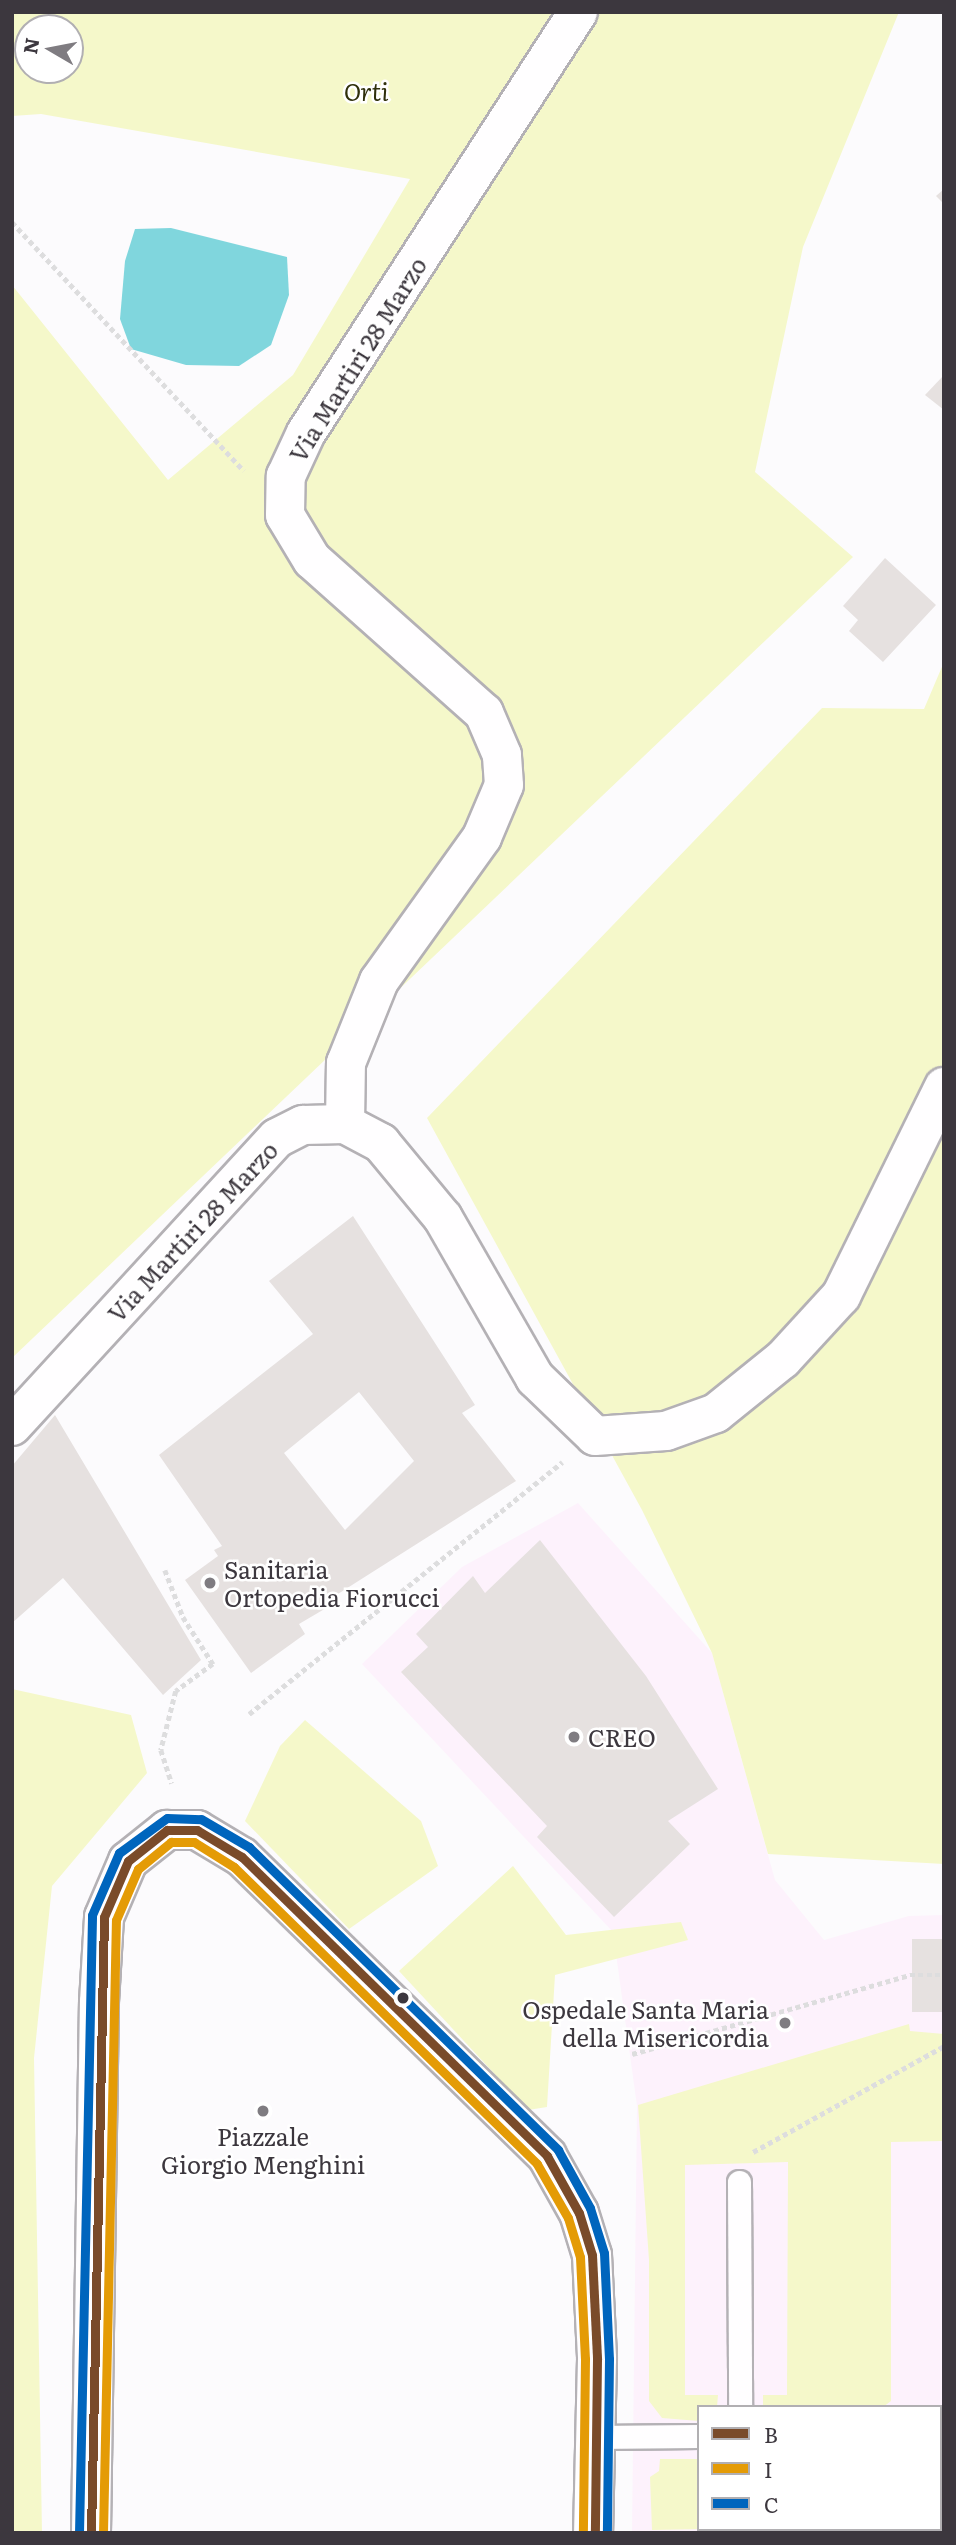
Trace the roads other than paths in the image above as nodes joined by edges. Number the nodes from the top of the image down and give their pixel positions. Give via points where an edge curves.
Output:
1 (578, 12) edge
2 (944, 1087) edge
3 (345, 1124) junction
4 (12, 1426) edge
5 (739, 2182) road end
6 (740, 2405) edge
7 (697, 2436) edge
8 (594, 2437) junction
9 (594, 2531) edge
10 (91, 2533) edge

1 - 3 street, Via Martiri 28 Marzo via 306,433 286,476 285,515 312,560 484,713 502,755 504,785 482,837 379,981 346,1063
2 - 3 street via 841,1296 783,1359 716,1413 666,1432 595,1436 535,1378 443,1218 381,1143
3 - 4 street, Via Martiri 28 Marzo via 303,1125 277,1138
5 - 6 lane
7 - 8 lane
8 - 9 street
8 - 10 street via 597,2359 592,2255 579,2213 547,2156 242,1857 197,1830 167,1830 128,1861 104,1917

